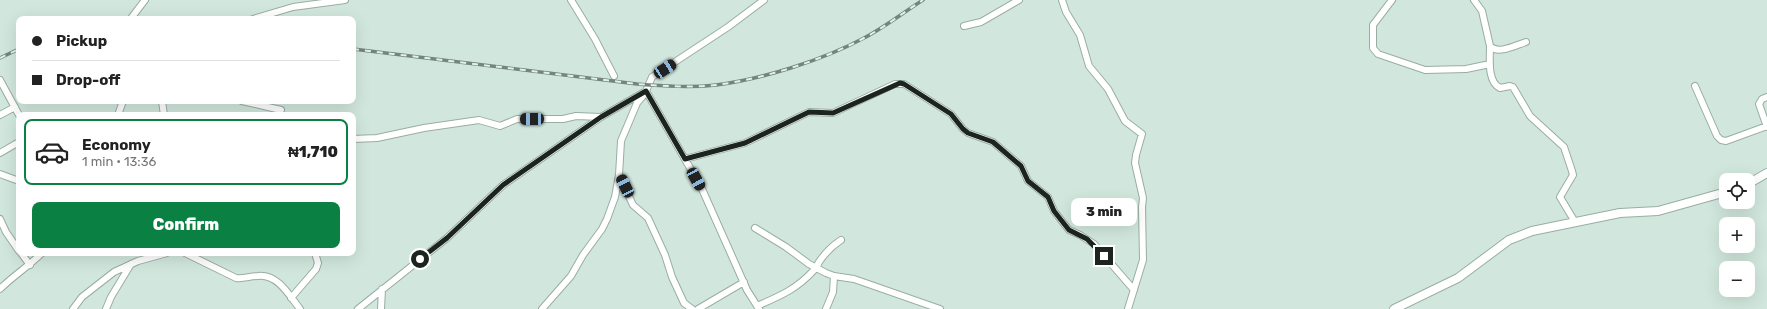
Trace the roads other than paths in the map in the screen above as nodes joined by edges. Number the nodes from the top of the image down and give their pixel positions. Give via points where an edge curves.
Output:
1 (145, 0) edge
2 (345, 0) edge
3 (571, 0) edge
4 (764, 0) edge
5 (1019, 0) edge
6 (1062, 0) edge
7 (1392, 0) edge
8 (1474, 0) edge
9 (133, 16) edge
10 (263, 16) edge
11 (964, 26) dead end
12 (1526, 42) dead end
13 (1490, 46) junction
14 (1490, 64) junction
15 (614, 76) dead end
16 (0, 80) edge
17 (1695, 86) dead end
18 (647, 92) junction
19 (1767, 97) edge
20 (255, 104) edge
21 (15, 108) junction
22 (281, 110) dead end
23 (17, 112) edge
24 (0, 115) edge
25 (601, 117) junction
26 (1767, 126) edge
27 (356, 139) edge
28 (16, 144) edge
29 (0, 153) edge
30 (685, 159) junction
31 (1767, 172) edge
32 (0, 174) edge
33 (619, 175) junction
34 (16, 180) edge
35 (1755, 180) edge
36 (1719, 194) edge
37 (0, 219) edge
38 (1575, 222) junction
39 (755, 228) dead end
40 (841, 240) dead end
41 (16, 246) edge
42 (23, 256) edge
43 (39, 256) edge
44 (157, 256) edge
45 (191, 256) edge
46 (316, 256) edge
47 (132, 264) junction
48 (30, 265) junction
49 (816, 268) junction
50 (834, 276) junction
51 (744, 282) junction
52 (0, 289) edge
53 (382, 289) junction
54 (1134, 290) junction
55 (292, 298) junction
56 (758, 307) edge
57 (73, 309) edge
58 (106, 309) edge
59 (300, 309) edge
60 (358, 309) edge
61 (381, 309) edge
62 (542, 309) edge
63 (692, 309) edge
64 (698, 309) edge
65 (826, 309) edge
66 (940, 309) edge
67 (1128, 309) edge
68 (1394, 309) edge

1 - 9 street
2 - 10 street via 293,7
3 - 15 street
4 - 18 street via 652,77
5 - 11 street via 981,22
6 - 54 street via 1080,35 1090,66 1108,89 1125,121 1142,134 1135,163 1143,198 1143,255
7 - 14 street via 1373,25 1373,48 1378,54 1425,70 1466,69
8 - 13 street via 1482,12
12 - 13 street via 1496,51
13 - 14 street
14 - 38 street via 1494,84 1497,87 1513,87 1530,116 1564,147 1572,175 1560,197
16 - 21 street
17 - 26 street via 1721,140
18 - 25 street
18 - 30 street
18 - 33 street via 637,103 622,141
19 - 26 street via 1759,104
20 - 22 street
21 - 23 street
21 - 24 street
25 - 27 street via 517,120 500,126 479,120 424,128 388,137
25 - 53 street via 503,185 447,238
28 - 29 street
30 - 51 street via 702,189
30 - 54 street via 745,143 809,112 830,114 895,84 904,84 951,114 968,133 993,142 1021,166 1028,181 1048,197 1054,211 1069,230 1094,244
31 - 35 street
32 - 34 street
33 - 62 street via 615,197 602,229 582,255 567,281
33 - 63 street via 633,205 648,218 684,303
36 - 38 street via 1658,211 1620,213
37 - 41 street
38 - 68 street via 1520,234 1458,278
39 - 49 street
40 - 49 street via 827,252
42 - 48 street
43 - 48 street
44 - 47 street
45 - 55 street via 236,278 266,276 281,285
46 - 55 street via 318,263 316,269
47 - 57 street via 114,272 82,297
47 - 58 street via 111,296
48 - 52 street
49 - 50 street
49 - 56 street via 790,292
50 - 65 street via 833,292
50 - 66 street via 854,279
51 - 56 street
51 - 64 street
53 - 60 street
53 - 61 street
54 - 67 street
55 - 59 street

